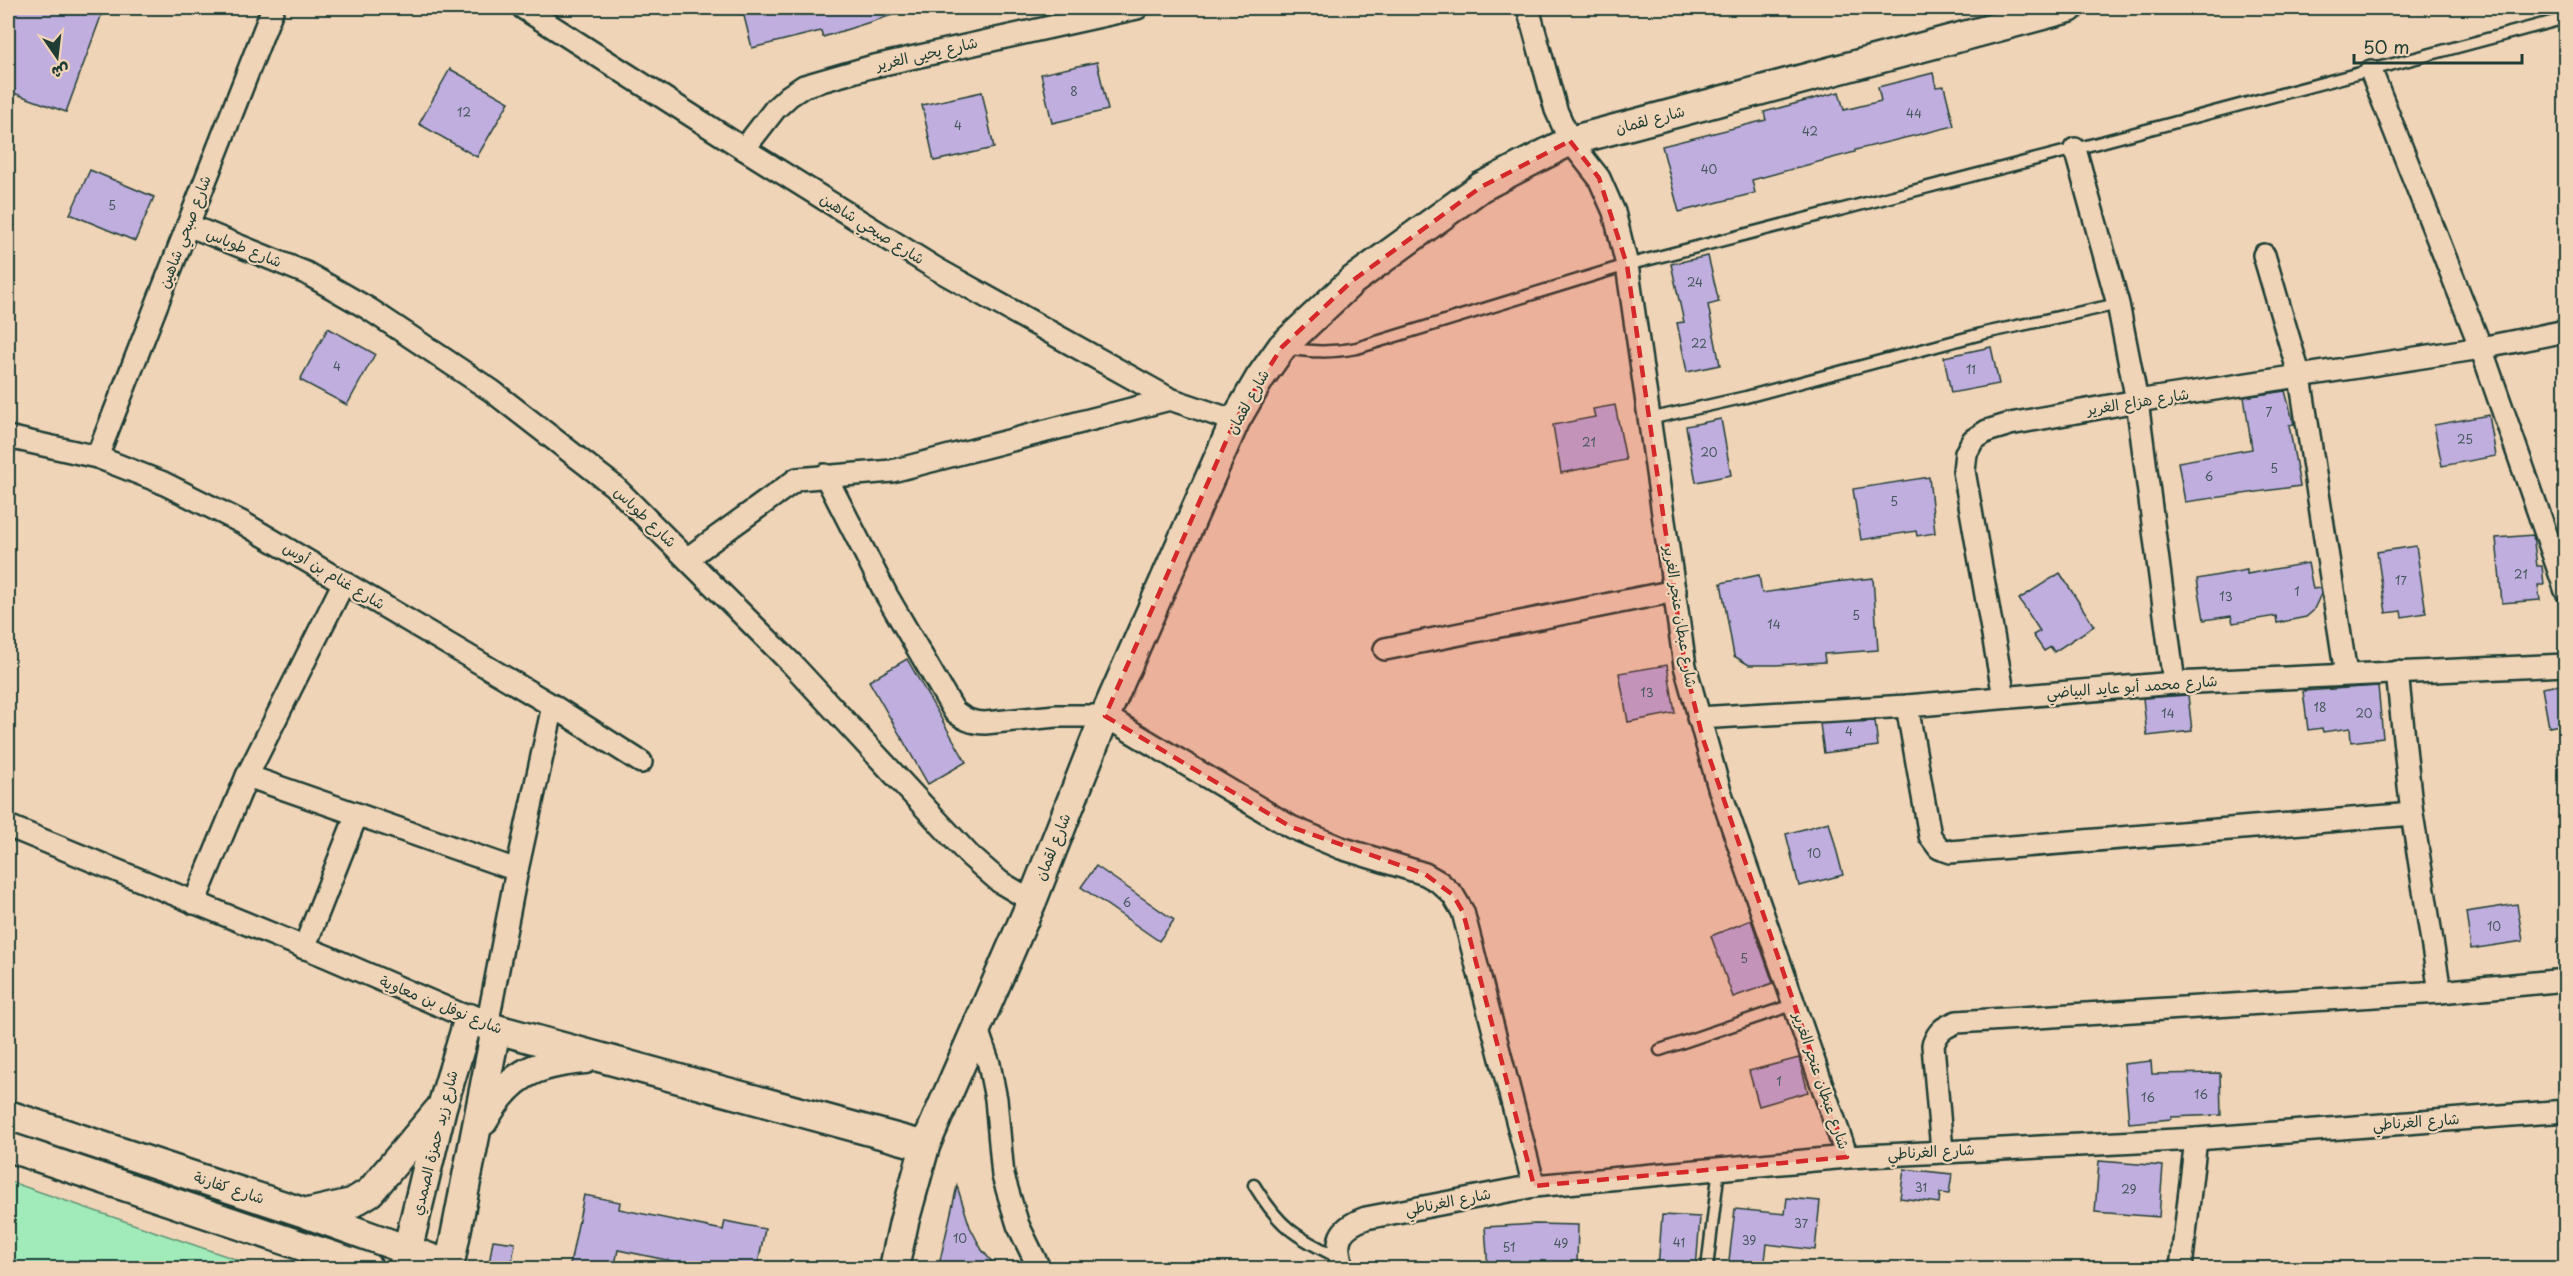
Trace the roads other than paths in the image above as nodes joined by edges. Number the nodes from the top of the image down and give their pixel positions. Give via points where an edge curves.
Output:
1 (273, 8) edge
2 (524, 8) edge
3 (1137, 8) edge
4 (1528, 8) edge
5 (2069, 8) edge
6 (2565, 18) edge
7 (2371, 71) junction
8 (1570, 141) junction
9 (744, 149) junction
10 (2075, 150) junction
11 (188, 225) junction
12 (2264, 255) dead end
13 (1627, 265) junction
14 (2118, 304) junction
15 (2565, 331) edge
16 (1282, 347) junction
17 (2481, 348) junction
18 (2300, 377) junction
19 (1170, 399) junction
20 (2137, 401) junction
21 (1649, 418) junction
22 (1235, 421) junction
23 (8, 437) edge
24 (97, 457) junction
25 (825, 475) junction
26 (688, 558) junction
27 (344, 582) junction
28 (1675, 591) junction
29 (2565, 591) edge
30 (1385, 649) dead end
31 (2565, 665) edge
32 (2397, 672) junction
33 (2346, 674) junction
34 (2174, 683) junction
35 (2004, 697) junction
36 (553, 706) junction
37 (1907, 706) junction
38 (1105, 716) junction
39 (1698, 718) junction
40 (641, 762) dead end
41 (247, 777) junction
42 (357, 814) junction
43 (2412, 814) junction
44 (8, 826) edge
45 (517, 870) junction
46 (1032, 901) junction
47 (194, 903) junction
48 (304, 948) junction
49 (2565, 980) edge
50 (2440, 992) junction
51 (1795, 1004) junction
52 (484, 1024) junction
53 (977, 1029) junction
54 (1660, 1050) dead end
55 (603, 1058) junction
56 (442, 1107) junction
57 (2565, 1111) edge
58 (8, 1115) edge
59 (475, 1136) junction
60 (2196, 1139) junction
61 (925, 1146) junction
62 (8, 1147) edge
63 (1942, 1151) junction
64 (1847, 1157) junction
65 (1719, 1168) junction
66 (1254, 1185) dead end
67 (1534, 1186) junction
68 (305, 1213) junction
69 (247, 1229) junction
70 (406, 1259) edge
71 (1341, 1263) edge
72 (449, 1267) edge
73 (301, 1269) edge
74 (368, 1269) edge
75 (894, 1269) edge
76 (1039, 1269) edge
77 (1707, 1269) edge
78 (2181, 1269) edge

1 - 11 street, شارع صبحي شاهين
2 - 9 street, شارع صبحي شاهين
3 - 9 street, شارع يحيى الغرير via 882,64 804,86 789,96
4 - 8 street, شارع عبطان عنجر الغرير via 1556,110
5 - 8 street, شارع لقمان
6 - 7 lane
7 - 10 lane
7 - 17 street
8 - 13 street, شارع عبطان عنجر الغرير via 1599,178 1614,212
8 - 16 street, شارع لقمان via 1481,187 1408,238 1352,281
9 - 19 street, شارع صبحي شاهين via 935,268
10 - 13 lane
10 - 14 street
11 - 24 street, شارع صبحي شاهين
11 - 26 street, شارع طوباس via 306,273 369,309 473,378 614,486
12 - 18 street
13 - 16 lane via 1357,348 1314,353
13 - 21 street, شارع عبطان عنجر الغرير
14 - 20 street
14 - 21 lane via 1985,333 1746,397
15 - 17 street, شارع هزاع الغرير
16 - 22 street, شارع لقمان
17 - 18 street, شارع هزاع الغرير
17 - 29 street
18 - 20 street, شارع هزاع الغرير
18 - 33 street
19 - 22 street, شارع صبحي شاهين
19 - 25 street via 892,471
20 - 34 street
20 - 35 street, شارع هزاع الغرير via 2010,424 1973,440 1966,453 1964,471
21 - 28 street, شارع عبطان عنجر الغرير
22 - 38 street, شارع لقمان
23 - 24 street, شارع غنام بن أوس
24 - 27 street, شارع غنام بن أوس via 233,517
25 - 26 street via 797,479
25 - 38 street via 887,596 954,711 974,723
26 - 46 street, شارع طوباس via 969,855 1000,882
27 - 36 street, شارع غنام بن أوس
27 - 41 street
28 - 30 street
28 - 39 street, شارع عبطان عنجر الغرير via 1685,666
31 - 32 street, شارع محمد أبو عايد البياضي
32 - 33 street, شارع محمد أبو عايد البياضي
32 - 43 street
33 - 34 street, شارع محمد أبو عايد البياضي
34 - 35 street, شارع محمد أبو عايد البياضي
35 - 37 street, شارع محمد أبو عايد البياضي
36 - 40 street, شارع غنام بن أوس
36 - 45 street
37 - 39 street, شارع محمد أبو عايد البياضي
37 - 43 street via 1930,836 1939,848 1950,852
38 - 46 street, شارع لقمان
38 - 67 street via 1291,827 1341,848 1425,874 1453,895 1463,912
39 - 51 street, شارع عبطان عنجر الغرير
41 - 42 street
41 - 47 street
42 - 45 street
42 - 48 street
43 - 50 street
44 - 47 street, شارع نوفل بن معاوية
45 - 52 street
46 - 53 street, شارع لقمان
47 - 48 street, شارع نوفل بن معاوية
48 - 52 street, شارع نوفل بن معاوية
49 - 50 street
50 - 63 street via 1957,1022 1945,1026 1933,1045
51 - 54 lane
51 - 64 street, شارع عبطان عنجر الغرير
52 - 55 street, شارع نوفل بن معاوية
52 - 56 street, شارع زيد حمزة الصمدي
52 - 59 street
53 - 61 street, شارع لقمان
53 - 76 street via 996,1099 1003,1176 1018,1225
55 - 59 street via 548,1064 515,1078
55 - 61 street, شارع نوفل بن معاوية
56 - 68 street via 370,1192 352,1203
56 - 70 street, شارع زيد حمزة الصمدي
57 - 60 street, شارع الغرناطي
58 - 68 street, شارع كفارنة
59 - 72 street
60 - 63 street, شارع الغرناطي
60 - 78 street
61 - 75 street, شارع لقمان
62 - 69 street
63 - 64 street, شارع الغرناطي
64 - 65 street, شارع الغرناطي
65 - 67 street, شارع الغرناطي
65 - 77 lane
66 - 71 lane via 1285,1228
67 - 71 street, شارع الغرناطي via 1351,1223 1341,1233
68 - 70 street, شارع كفارنة
69 - 73 street
69 - 74 street
70 - 72 street, شارع كفارنة

